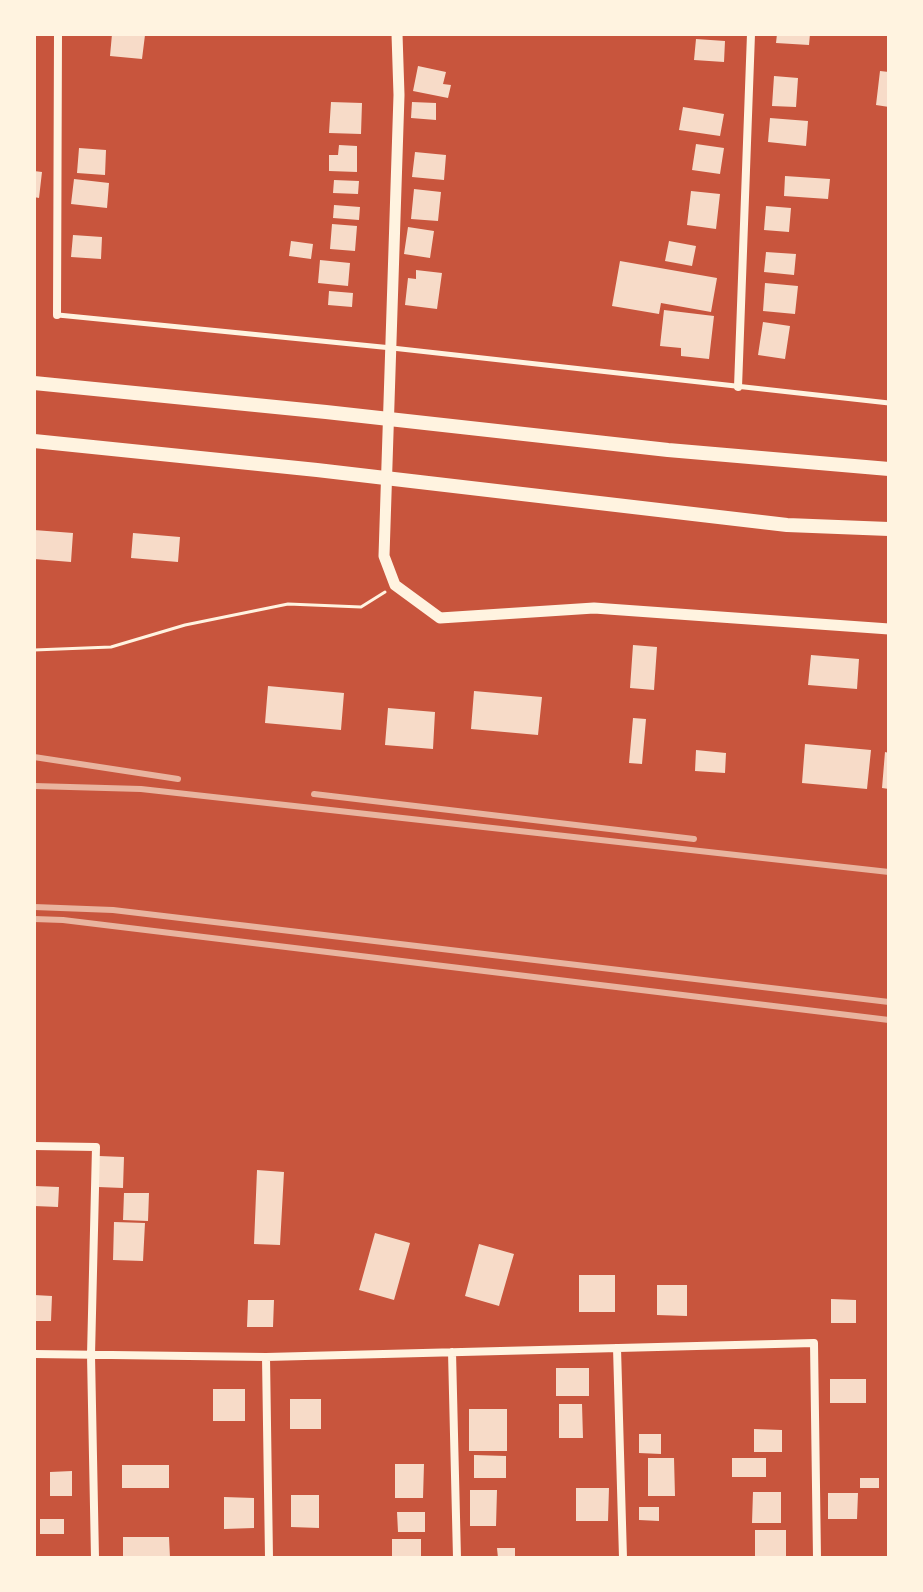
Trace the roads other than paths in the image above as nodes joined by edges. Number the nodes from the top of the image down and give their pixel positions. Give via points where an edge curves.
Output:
1 (58, 34) edge
2 (397, 34) edge
3 (751, 34) edge
4 (57, 315) joint
5 (392, 348) junction
6 (34, 383) edge
7 (738, 387) junction
8 (889, 403) edge
9 (34, 441) edge
10 (889, 469) edge
11 (889, 529) edge
12 (889, 629) edge
13 (34, 1146) edge
14 (617, 1348) junction
15 (452, 1352) junction
16 (34, 1354) edge
17 (91, 1355) junction
18 (266, 1357) junction
19 (95, 1558) edge
20 (269, 1558) edge
21 (457, 1558) edge
22 (623, 1558) edge
23 (817, 1558) edge

1 - 4 street
2 - 5 street
3 - 7 street
4 - 5 lane
5 - 7 lane
5 - 12 street via 384,556 395,585 440,618 594,608
6 - 10 main road
7 - 8 lane
9 - 11 main road via 787,525
13 - 17 street via 96,1147
14 - 15 street
14 - 22 street
14 - 23 street via 814,1343
15 - 18 street
15 - 21 street
16 - 17 street
17 - 18 street
17 - 19 street
18 - 20 street

